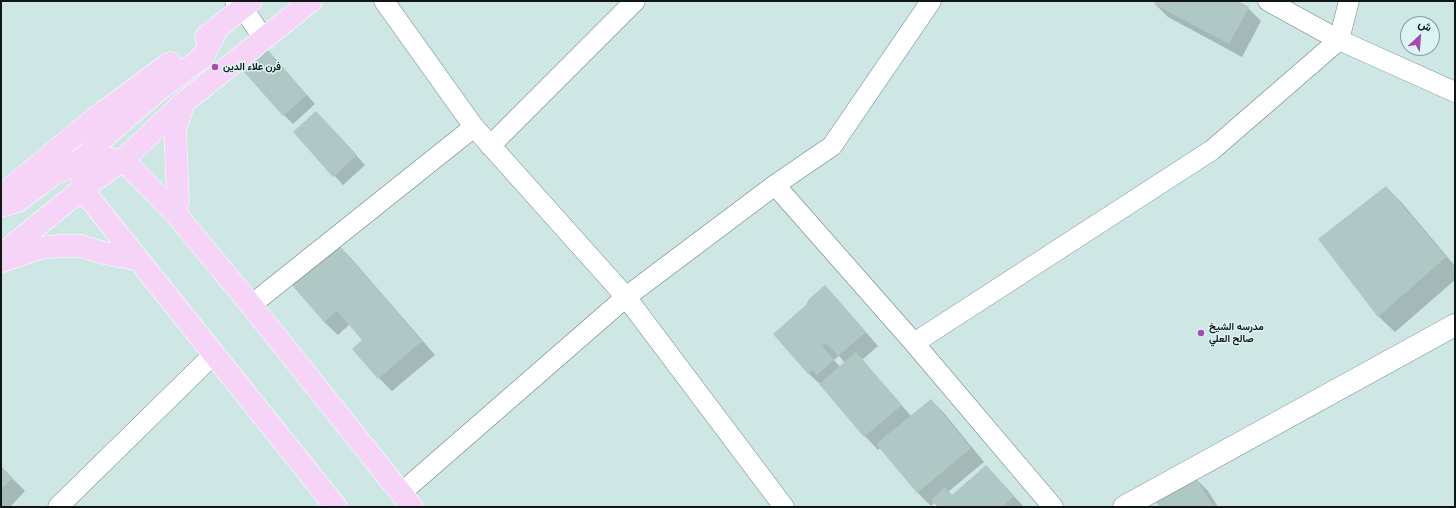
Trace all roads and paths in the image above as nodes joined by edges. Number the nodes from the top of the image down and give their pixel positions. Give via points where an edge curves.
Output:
1 (311, 1) edge
2 (384, 1) edge
3 (635, 1) edge
4 (931, 1) edge
5 (1268, 1) edge
6 (1348, 1) edge
7 (243, 3) edge
8 (218, 28) junction
9 (263, 38) junction
10 (1339, 40) junction
11 (1455, 92) edge
12 (184, 103) junction
13 (474, 127) junction
14 (490, 146) junction
15 (86, 157) junction
16 (123, 160) junction
17 (775, 185) junction
18 (82, 189) junction
19 (1, 196) edge
20 (1, 206) edge
21 (175, 214) junction
22 (1, 255) edge
23 (140, 260) junction
24 (1, 262) edge
25 (626, 297) junction
26 (251, 305) junction
27 (1455, 325) edge
28 (914, 342) junction
29 (214, 354) junction
30 (407, 500) edge
31 (58, 507) edge
32 (336, 507) edge
33 (784, 507) edge
34 (1053, 507) edge
35 (1124, 507) edge

1 - 9 main road
2 - 13 street
3 - 14 street
4 - 17 street via 832,146
5 - 10 street
6 - 10 street
7 - 8 main road
7 - 9 street
8 - 15 main road via 203,57 160,89 96,144
8 - 19 main road via 94,119
9 - 12 main road
10 - 11 street
10 - 28 street via 1212,150
12 - 16 main road
12 - 21 main road via 175,129 178,200
13 - 14 street
13 - 26 street
14 - 25 street
15 - 16 main road
15 - 18 main road
15 - 20 main road via 51,176 18,201
16 - 18 main road
16 - 21 main road
17 - 25 street
17 - 28 street
18 - 22 main road
18 - 23 main road
21 - 26 main road
23 - 24 main road via 104,254 82,246 60,246 40,248
23 - 29 main road
25 - 30 street
25 - 33 street
26 - 30 main road
27 - 35 street
28 - 34 street
29 - 31 street
29 - 32 main road

